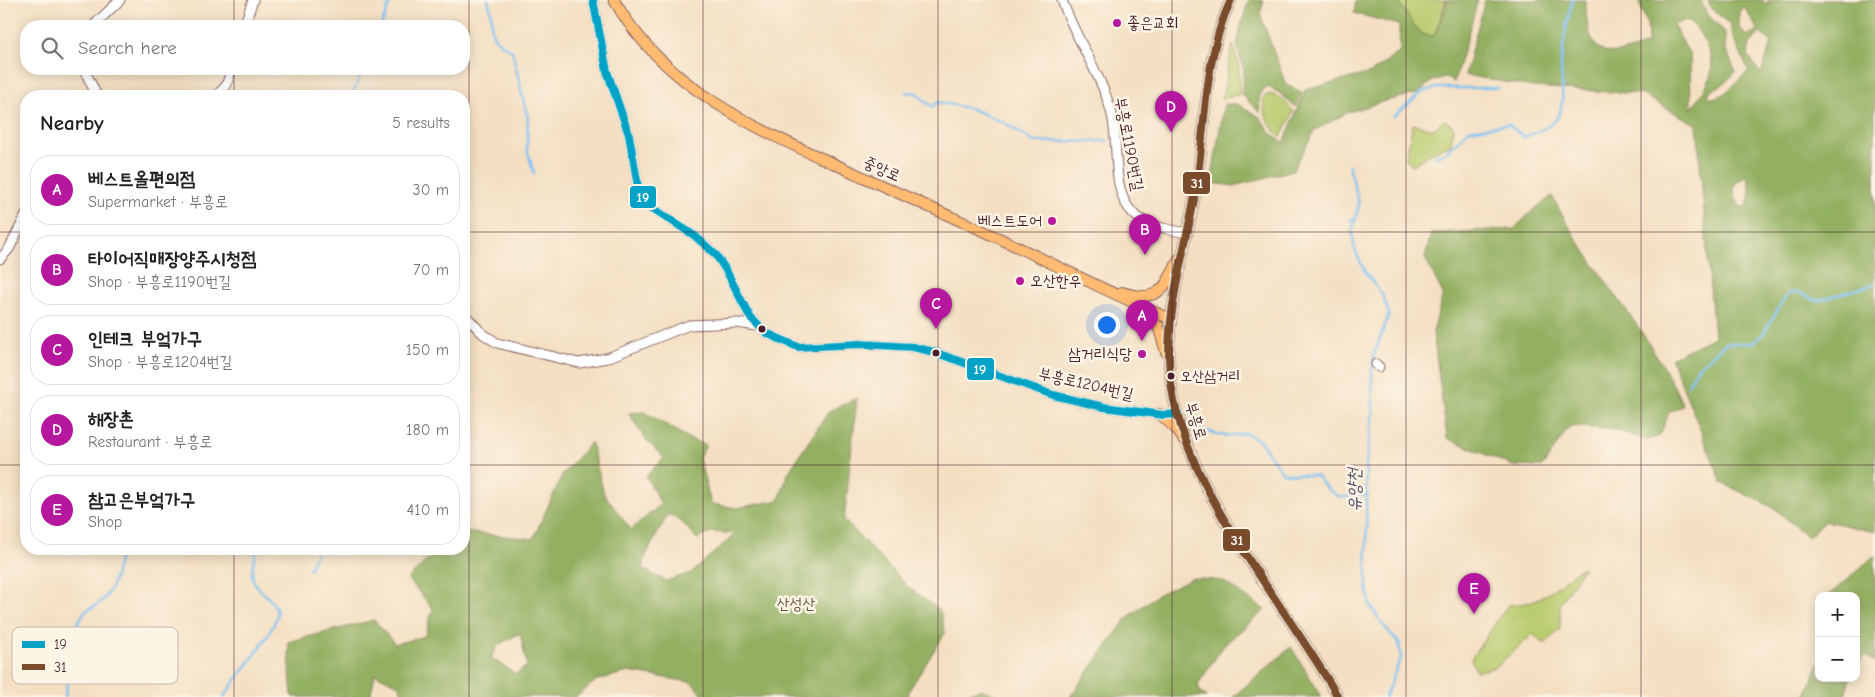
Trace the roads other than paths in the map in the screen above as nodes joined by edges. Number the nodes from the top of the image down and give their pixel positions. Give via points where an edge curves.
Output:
1 (120, 0) edge
2 (253, 0) edge
3 (592, 0) edge
4 (614, 0) edge
5 (1062, 0) edge
6 (1230, 0) edge
7 (99, 20) edge
8 (246, 20) edge
9 (87, 75) edge
10 (230, 75) edge
11 (95, 90) edge
12 (222, 90) edge
13 (20, 227) edge
14 (1187, 233) junction
15 (1184, 247) junction
16 (0, 260) edge
17 (1083, 278) junction
18 (1119, 296) junction
19 (470, 320) edge
20 (1171, 320) junction
21 (759, 327) junction
22 (1169, 365) junction
23 (1160, 414) junction
24 (1178, 414) junction
25 (1188, 446) junction
26 (1338, 697) edge

1 - 7 street
2 - 8 street
3 - 21 street, 부흥로1204번길 via 607,71 629,135 639,192 652,208 696,236 716,255 750,318
4 - 17 main road, 중앙로 via 665,65 734,116
5 - 14 street, 부흥로1190번길 via 1112,113 1122,196 1131,212 1146,222
6 - 14 main road, 부흥로 via 1211,64 1196,190
9 - 11 street
10 - 12 street
13 - 16 street
14 - 15 main road, 부흥로
15 - 17 main road via 1166,286 1155,295 1128,294
15 - 20 main road, 부흥로
17 - 18 main road, 중앙로
18 - 20 main road, 중앙로
18 - 22 main road via 1146,313 1158,326
19 - 21 street, 부흥로1204번길 via 497,343 579,363 607,358 689,325 738,323
20 - 22 main road, 부흥로
21 - 23 street, 부흥로1204번길 via 798,347 860,344 921,349 1053,395
22 - 24 main road, 부흥로
23 - 24 street, 부흥로1204번길
23 - 25 main road
24 - 25 main road, 부흥로
25 - 26 main road, 부흥로 via 1214,500

